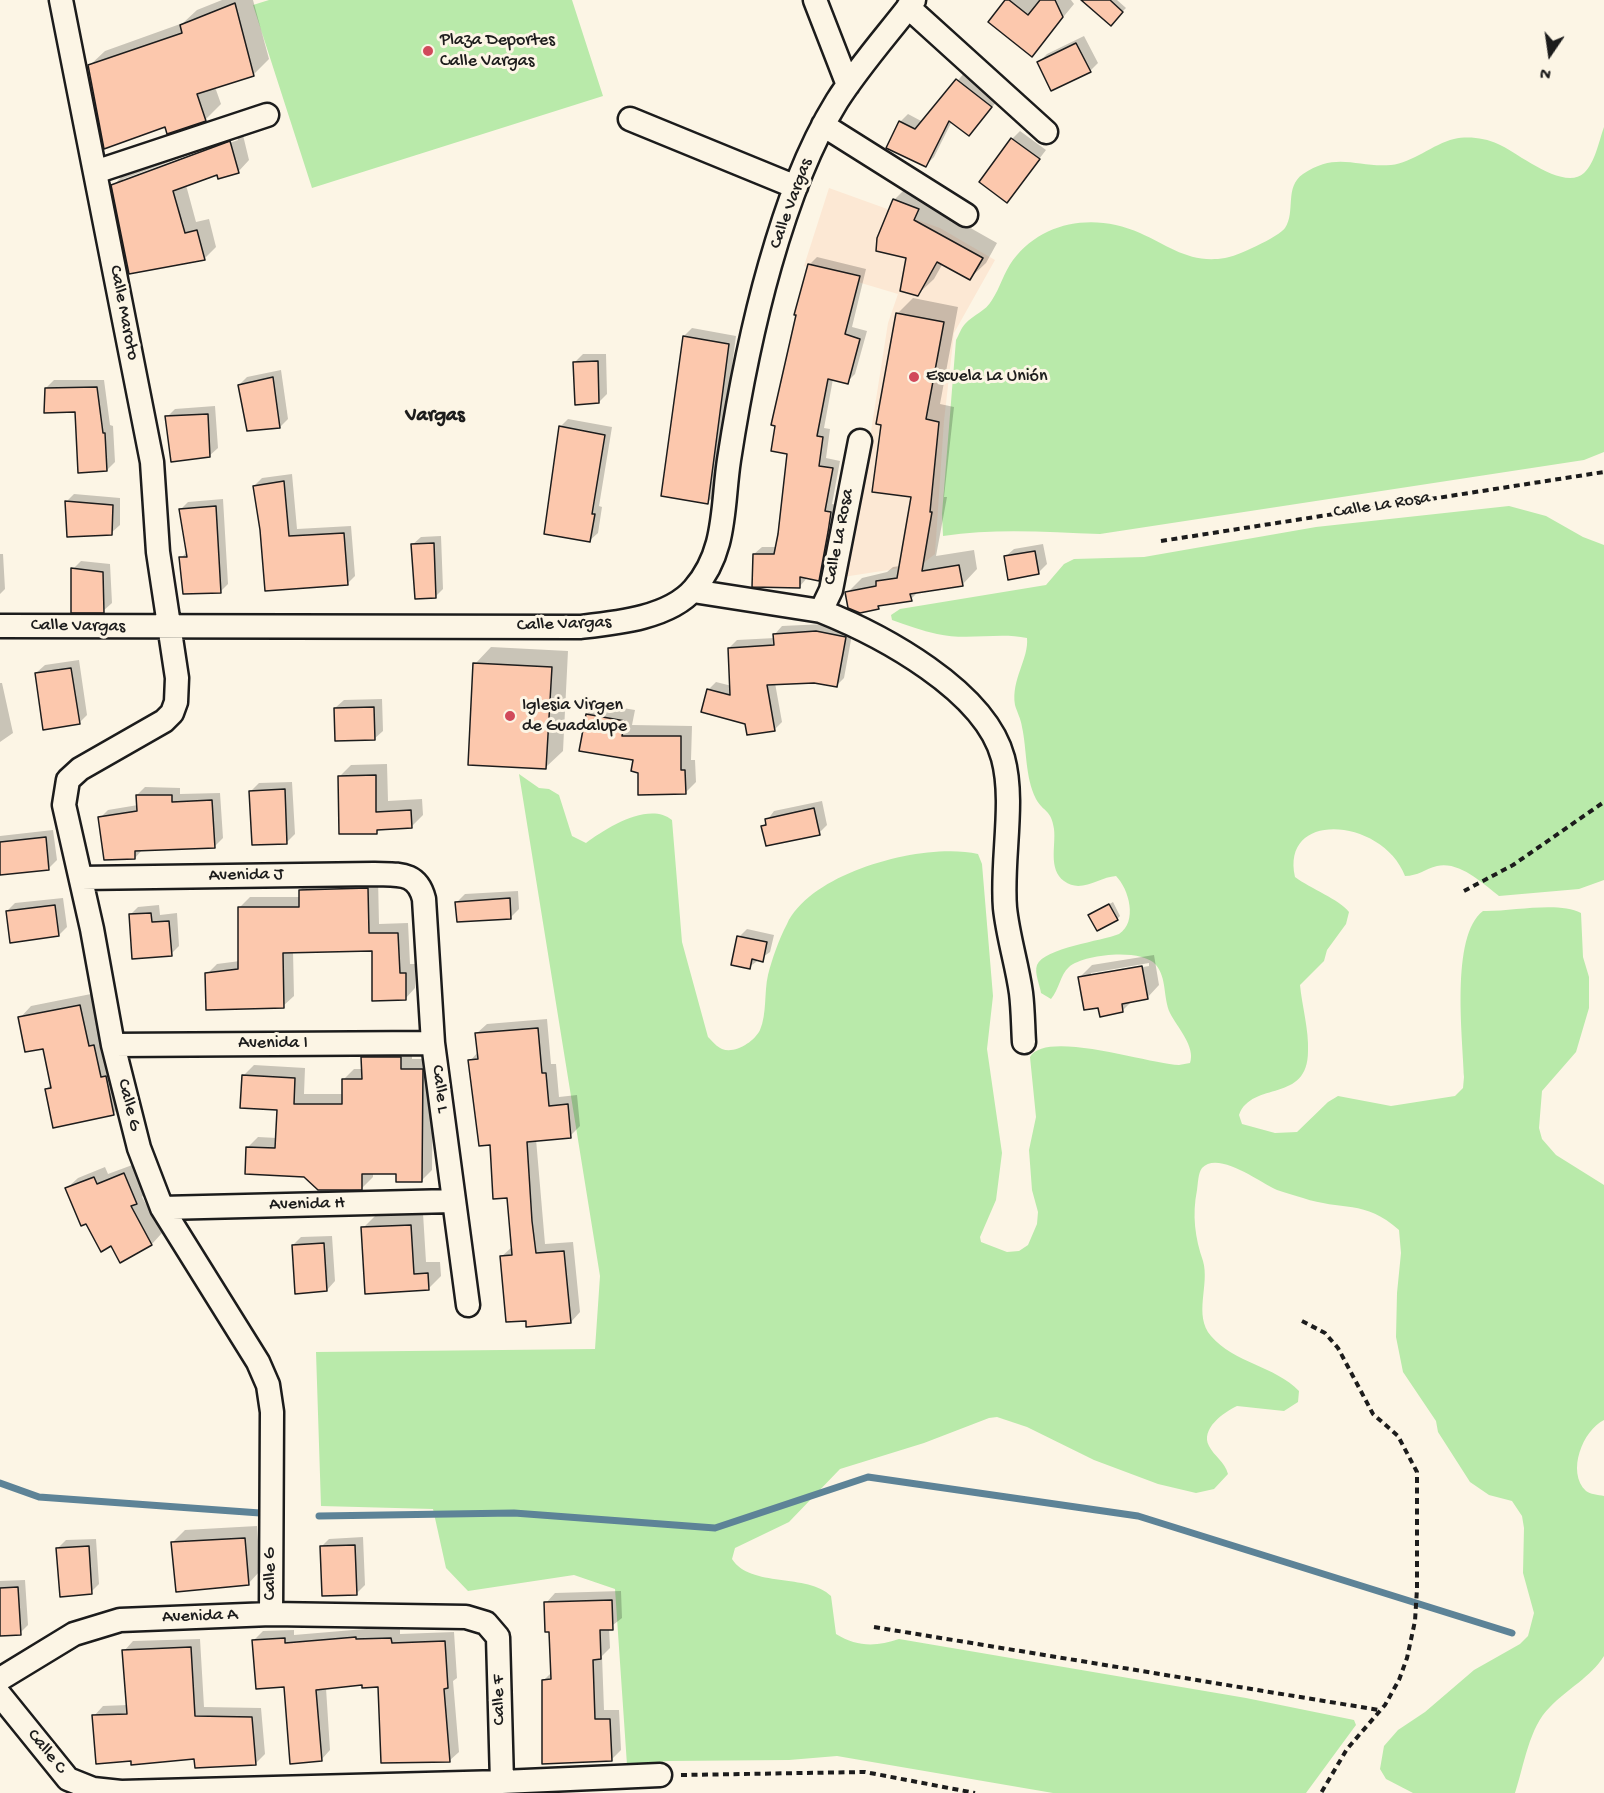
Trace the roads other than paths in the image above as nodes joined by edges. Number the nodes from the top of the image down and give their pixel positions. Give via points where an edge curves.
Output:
1 (61, 0) edge
2 (815, 0) edge
3 (911, 3) edge
4 (848, 85) junction
5 (267, 115) dead end
6 (630, 119) dead end
7 (823, 125) junction
8 (1046, 132) dead end
9 (95, 172) junction
10 (796, 186) junction
11 (966, 215) dead end
12 (860, 441) dead end
13 (693, 591) junction
14 (820, 611) junction
15 (0, 626) edge
16 (169, 628) junction
17 (81, 878) junction
18 (411, 878) joint
19 (1024, 1042) dead end
20 (434, 1043) junction
21 (113, 1045) junction
22 (453, 1201) junction
23 (162, 1208) junction
24 (468, 1305) dead end
25 (271, 1614) junction
26 (486, 1623) joint
27 (0, 1679) edge
28 (0, 1695) edge
29 (660, 1775) road end
30 (502, 1782) junction
31 (248, 1791) edge

1 - 9 street, Calle Maroto
2 - 4 street
3 - 4 street, Calle Vargas
3 - 8 street
4 - 7 street, Calle Vargas
5 - 9 street
6 - 10 street
7 - 10 street, Calle Vargas
7 - 11 street
9 - 16 street, Calle Maroto via 152,462 158,552
10 - 13 street, Calle Vargas via 755,325 729,462 722,535 711,565
12 - 14 street, Calle La Rosa via 831,590
13 - 14 street
13 - 16 street, Calle Vargas via 653,614 580,627
14 - 19 street via 881,640 938,677 992,731 1003,758 1007,786 1005,907 1021,992
15 - 16 street, Calle Vargas
16 - 17 street, Calle G via 177,678 172,713 68,780 64,805
17 - 18 street, Avenida J via 374,874
17 - 21 street, Calle G
18 - 20 street, Calle L via 421,886 424,899
20 - 21 street, Avenida I
20 - 22 street, Calle L
21 - 23 street, Calle G via 139,1148
22 - 23 street, Avenida H
22 - 24 street, Calle L
23 - 25 street, Calle G via 258,1362 268,1385 272,1412
25 - 26 street, Avenida A via 466,1617
25 - 27 street, Avenida A via 120,1620 74,1634
26 - 30 street, Calle F via 498,1637
28 - 31 street, Calle C via 68,1779 93,1789
29 - 30 street, Calle C
30 - 31 street, Calle C

